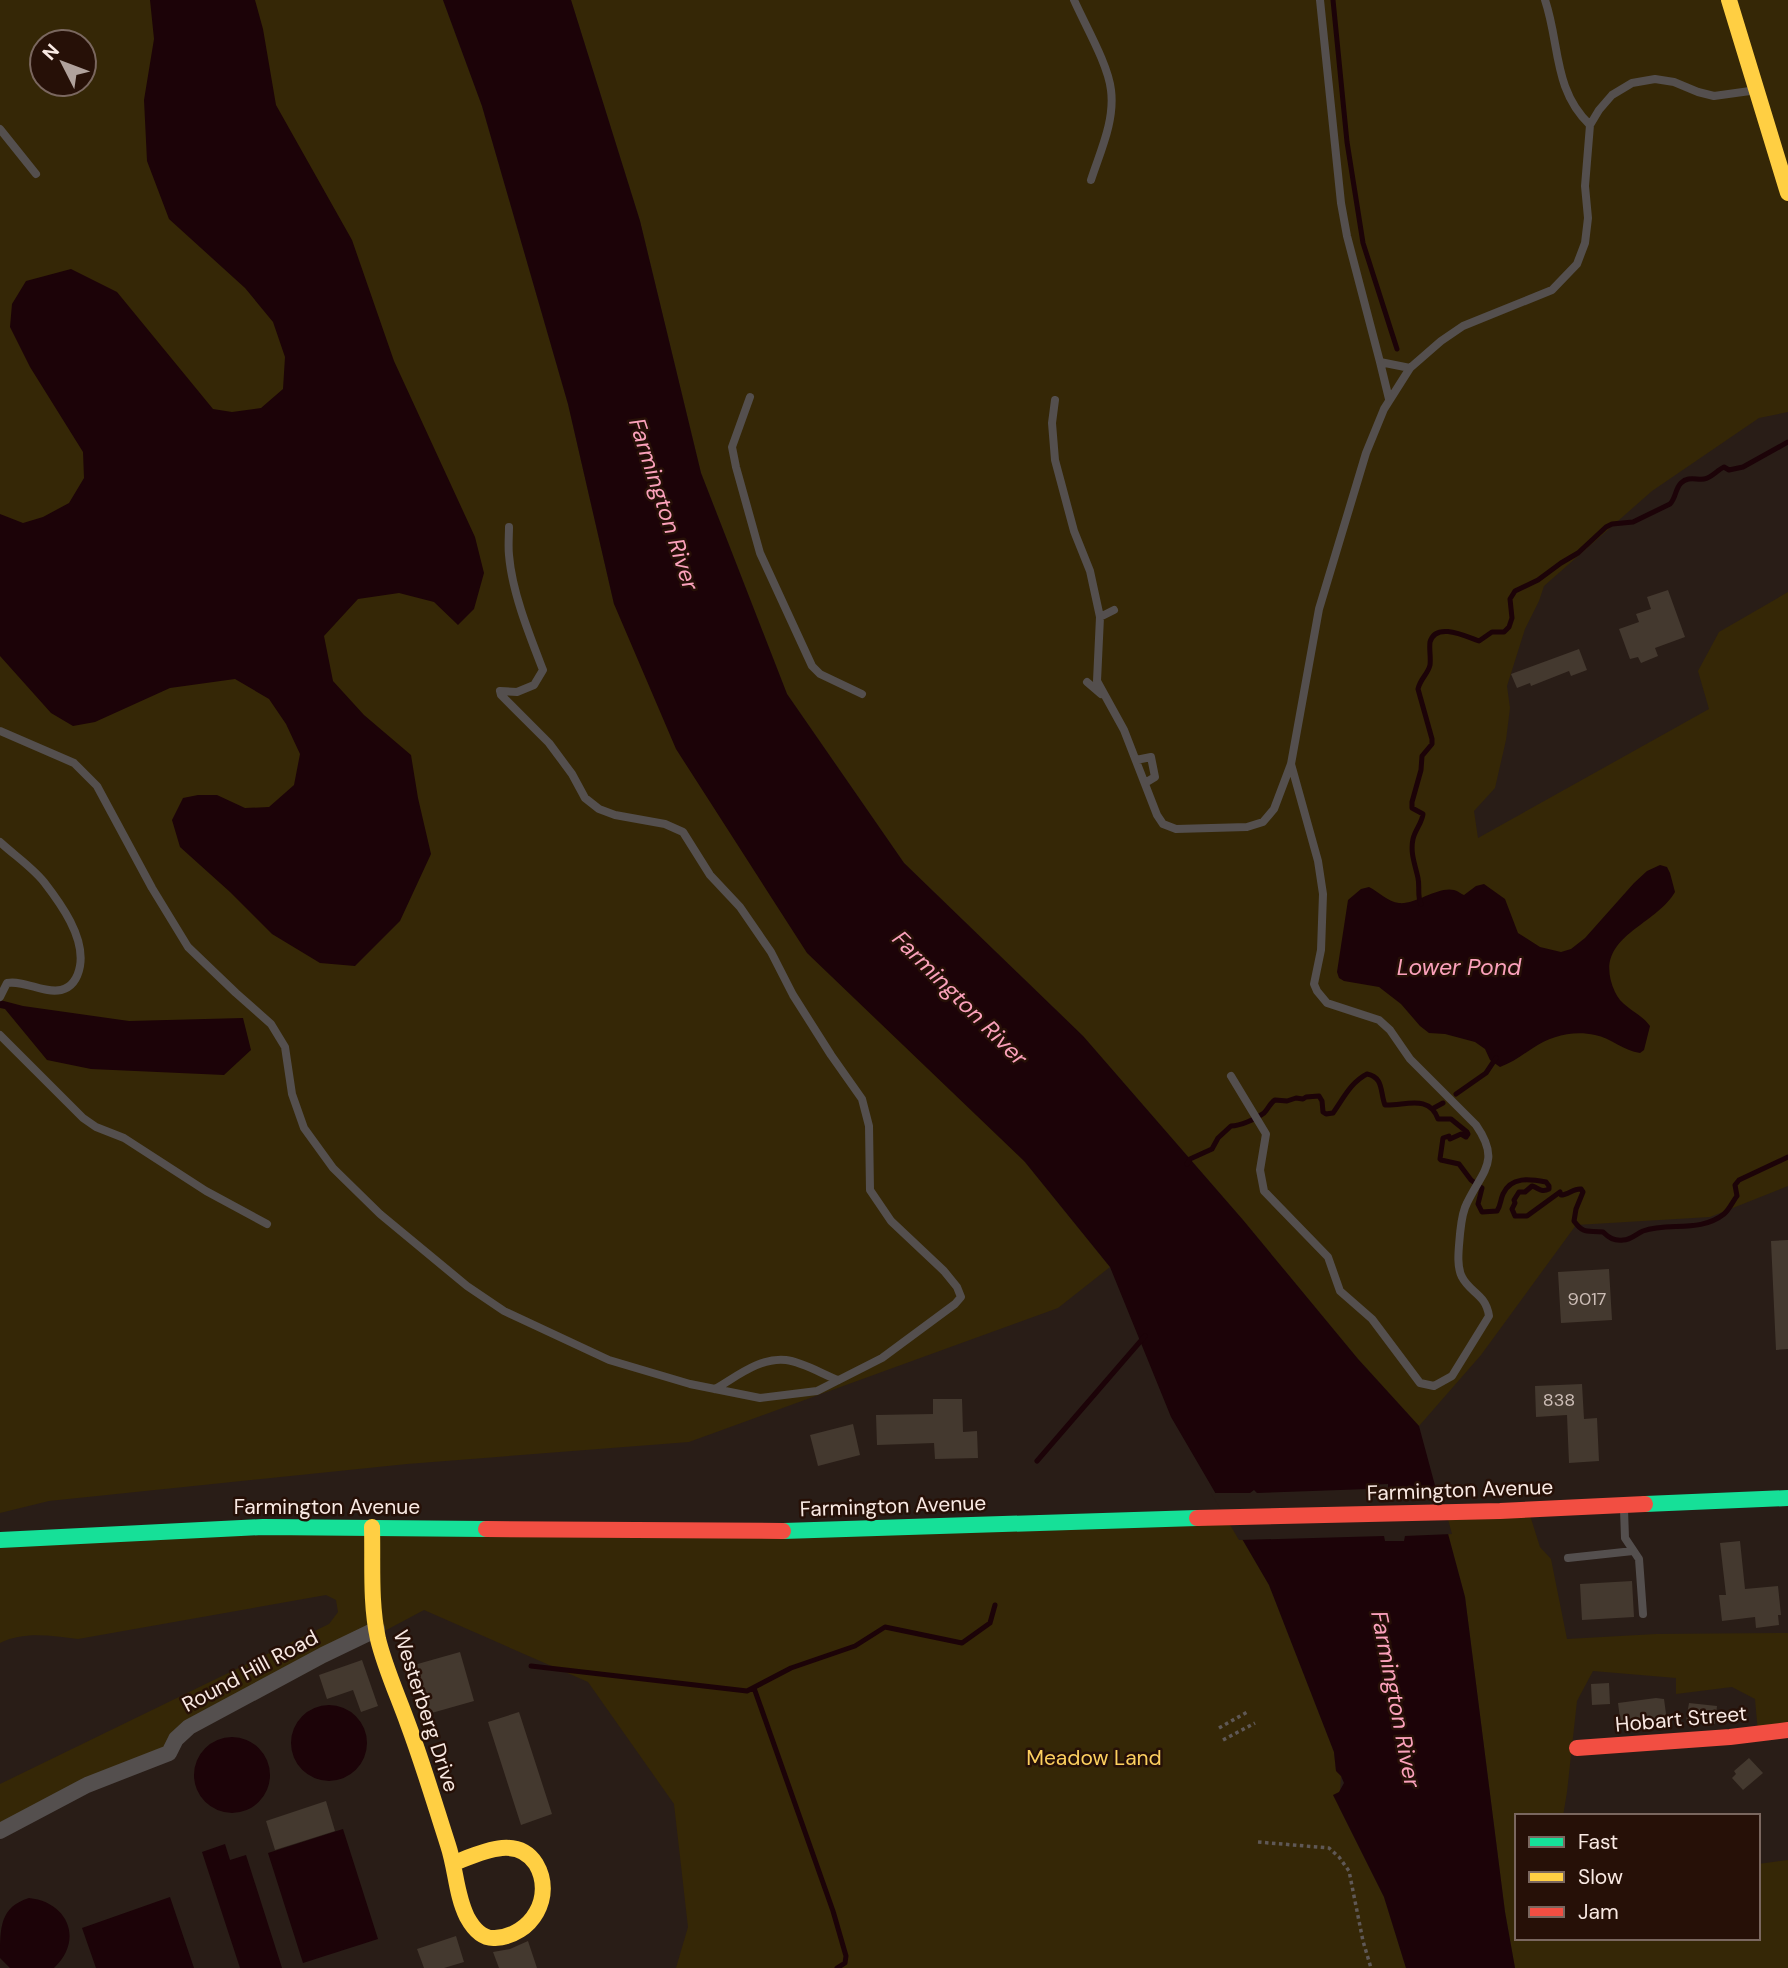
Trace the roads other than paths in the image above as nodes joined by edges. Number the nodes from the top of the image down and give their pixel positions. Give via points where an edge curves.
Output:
1 (1074, 0) edge
2 (1320, 0) edge
3 (1545, 0) edge
4 (1729, 0) edge
5 (1756, 90) junction
6 (1590, 125) junction
7 (0, 129) edge
8 (36, 174) dead end
9 (1091, 180) dead end
10 (1788, 193) edge
11 (1380, 362) junction
12 (1410, 368) junction
13 (750, 397) dead end
14 (1389, 399) junction
15 (1055, 400) dead end
16 (509, 527) dead end
17 (1114, 610) dead end
18 (1100, 617) junction
19 (1087, 682) dead end
20 (862, 694) dead end
21 (1104, 697) junction
22 (0, 731) edge
23 (1136, 760) junction
24 (1291, 764) junction
25 (1153, 767) junction
26 (1140, 771) junction
27 (1144, 783) junction
28 (0, 842) edge
29 (0, 997) edge
30 (0, 1035) edge
31 (1231, 1076) dead end
32 (267, 1224) dead end
33 (838, 1380) junction
34 (715, 1389) junction
35 (1788, 1498) edge
36 (1624, 1505) junction
37 (372, 1527) junction
38 (0, 1540) edge
39 (1633, 1551) junction
40 (1568, 1558) dead end
41 (1643, 1614) dead end
42 (377, 1629) junction
43 (1788, 1730) edge
44 (1577, 1748) dead end
45 (0, 1831) edge
46 (454, 1863) junction

1 - 9 lane via 1111,91 1108,129
2 - 11 lane via 1341,203
3 - 6 lane via 1559,68 1573,106
4 - 5 main road
5 - 6 lane via 1714,96 1664,80 1632,83 1612,95
5 - 10 main road
6 - 12 lane via 1586,243 1577,264 1552,289 1463,326
7 - 8 lane
11 - 12 lane
11 - 14 lane
12 - 14 lane
13 - 20 lane via 732,447 760,552 812,666
14 - 24 lane via 1366,453 1319,609
15 - 18 lane via 1055,460
16 - 33 lane via 513,580 543,670 534,685 517,692 500,691 501,695 549,743 585,798 599,809 683,832 710,875 740,907 771,952 793,995 862,1099 869,1126 870,1190 891,1221 944,1271 961,1297 882,1358
17 - 18 lane
18 - 21 lane via 1097,681
19 - 21 lane
21 - 23 lane
22 - 34 lane via 74,763 97,786 188,947 271,1024 285,1047 292,1094 304,1128 333,1168 380,1214 504,1311 609,1360
23 - 25 lane via 1151,757
23 - 26 lane
24 - 27 lane via 1274,809 1263,822 1247,827 1177,829 1163,824
24 - 31 lane via 1323,894 1317,991 1327,1003 1379,1020 1390,1030 1410,1059 1476,1125 1489,1150 1488,1164 1465,1206 1459,1265 1461,1276 1484,1300 1489,1315 1452,1376 1434,1386 1420,1383 1372,1319 1340,1291 1328,1257 1264,1191 1260,1170 1266,1134
25 - 26 lane
25 - 27 lane via 1155,777
26 - 27 lane
28 - 29 lane via 43,881 64,911 76,934 81,959 71,985 60,990 7,983
30 - 32 lane via 89,1123 133,1143
33 - 34 lane via 817,1391 760,1398
33 - 34 lane via 787,1360 769,1360
35 - 36 main road, Farmington Avenue
36 - 37 main road, Farmington Avenue via 781,1531
36 - 39 lane via 1625,1538
37 - 38 main road, Farmington Avenue via 264,1527
37 - 42 main road, Westerberg Drive
39 - 40 lane
39 - 41 lane via 1639,1559
42 - 45 street, Round Hill Road via 189,1727 169,1753 87,1784
42 - 46 main road, Westerberg Drive
43 - 44 main road, Hobart Street
46 - 46 main road, Westerberg Drive via 467,1918 478,1932 497,1938 532,1922 543,1894 542,1879 525,1852 505,1846

